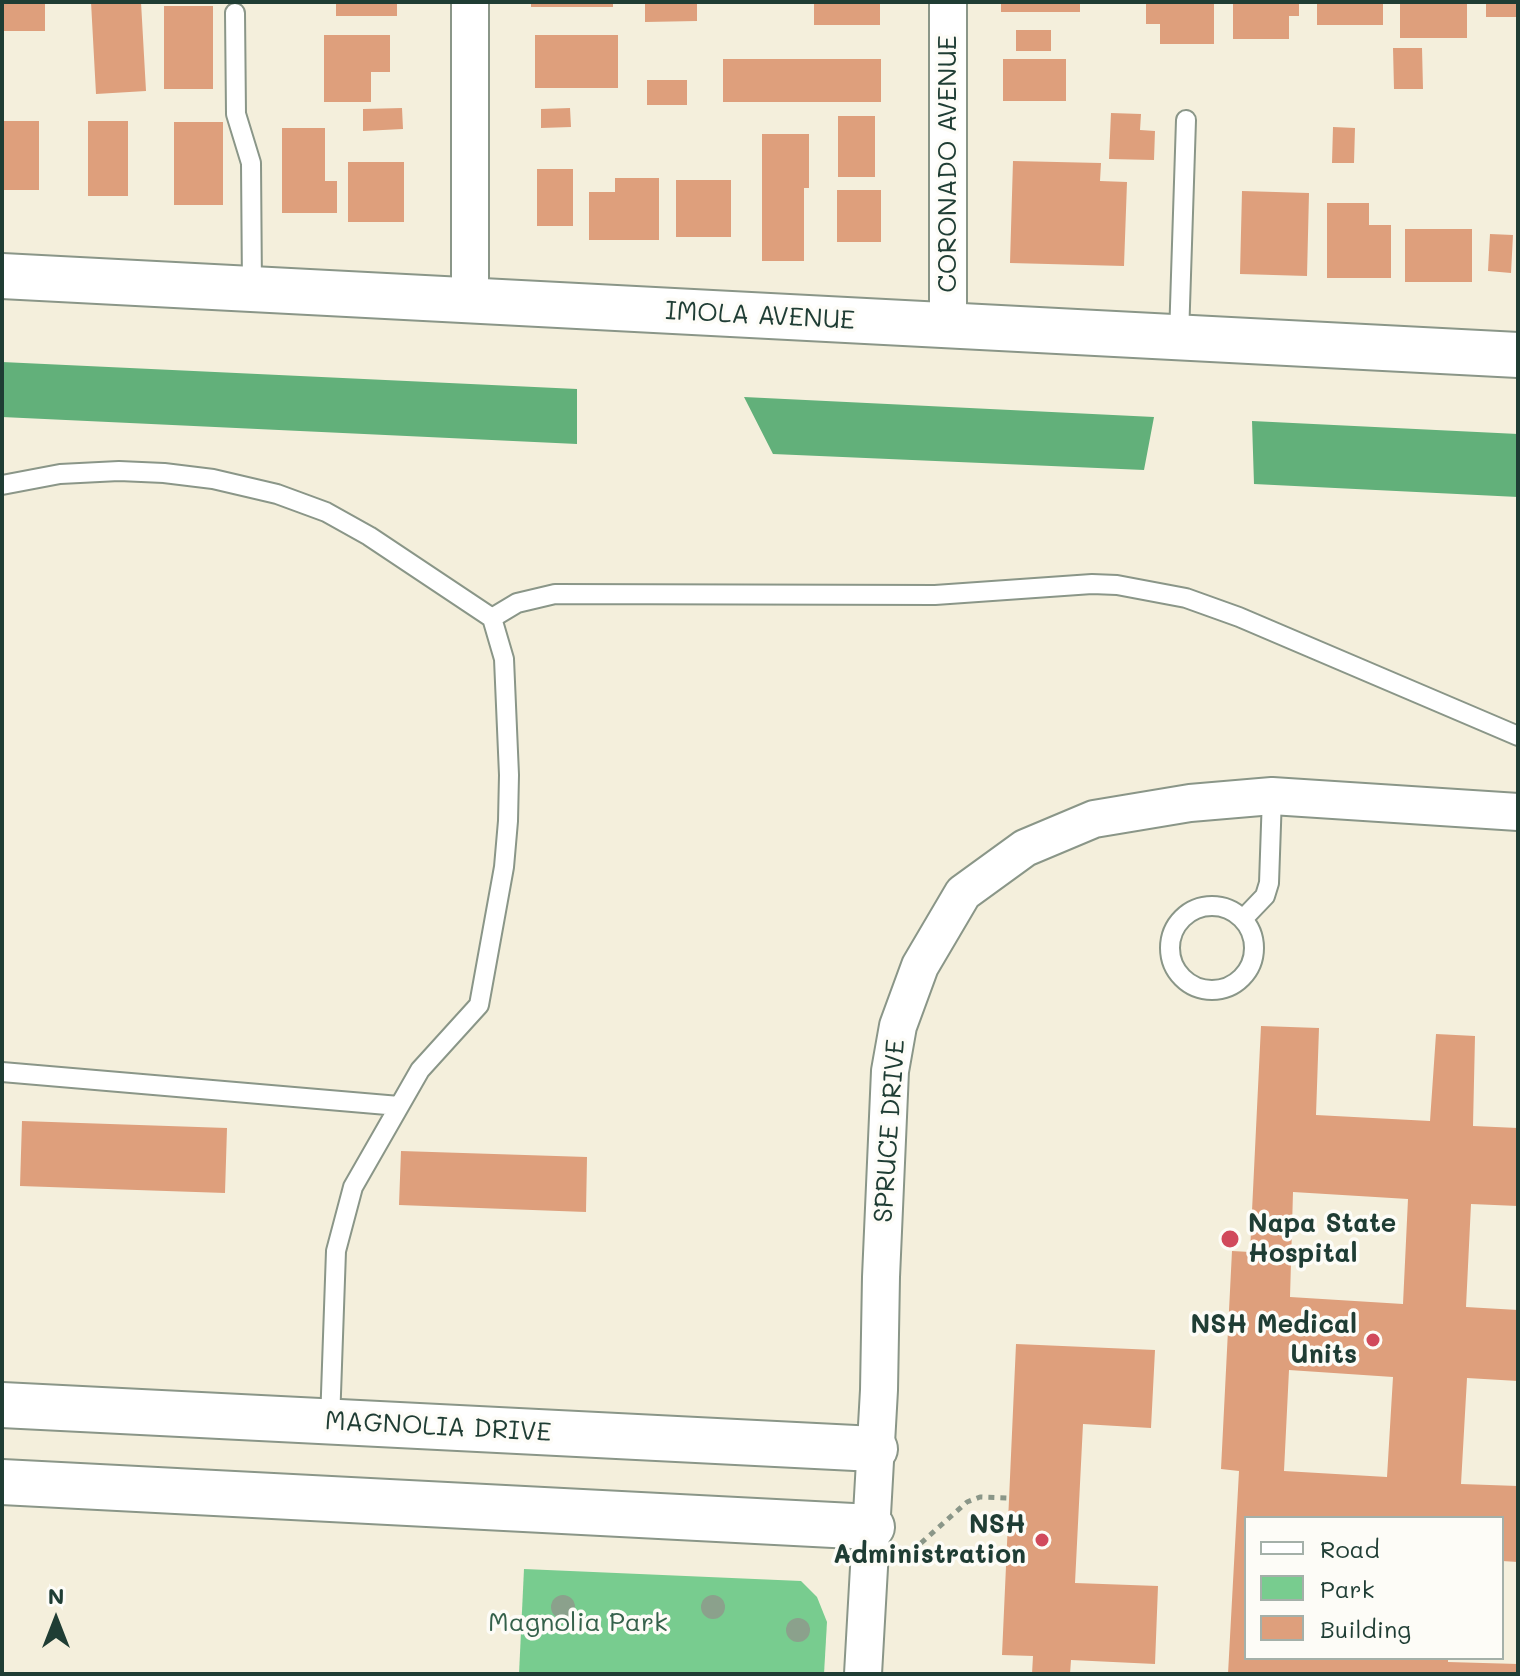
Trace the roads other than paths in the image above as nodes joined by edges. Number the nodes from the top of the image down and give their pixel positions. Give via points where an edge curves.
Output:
1 (470, 2) edge
2 (948, 2) edge
3 (235, 13) dead end
4 (1186, 120) dead end
5 (2, 276) edge
6 (252, 289) junction
7 (470, 302) junction
8 (948, 325) junction
9 (1179, 337) junction
10 (1518, 355) edge
11 (2, 485) edge
12 (492, 618) junction
13 (1518, 736) edge
14 (1272, 796) junction
15 (1518, 812) edge
16 (1243, 919) junction
17 (2, 1072) edge
18 (399, 1106) junction
19 (2, 1405) edge
20 (330, 1422) junction
21 (875, 1449) junction
22 (2, 1482) edge
23 (872, 1527) junction
24 (863, 1674) edge

1 - 7 street
2 - 8 street, CORONADO AVENUE
3 - 6 lane via 236,114 251,163
4 - 9 lane
5 - 6 street, IMOLA AVENUE
6 - 7 street, IMOLA AVENUE
7 - 8 street, IMOLA AVENUE
8 - 9 street, IMOLA AVENUE
9 - 10 street, IMOLA AVENUE
11 - 12 lane via 60,474 119,471 213,479 277,494 369,536
12 - 13 lane via 517,603 555,594 935,595 1117,585 1186,598 1239,617
12 - 18 lane via 504,659 509,775 497,912 479,1005 420,1070
14 - 15 street, SPRUCE DRIVE
14 - 16 lane via 1269,883 1265,896
14 - 21 street, SPRUCE DRIVE via 1094,819 1025,848 963,893 920,966 898,1026 890,1071
16 - 16 lane via 1255,945 1247,973 1222,989 1208,990 1182,978 1170,954 1170,941 1182,917 1220,906
17 - 18 lane
18 - 20 lane via 353,1187 336,1251
19 - 20 street, MAGNOLIA DRIVE
20 - 21 street, MAGNOLIA DRIVE
21 - 23 street, SPRUCE DRIVE
22 - 23 street
23 - 24 street, SPRUCE DRIVE

